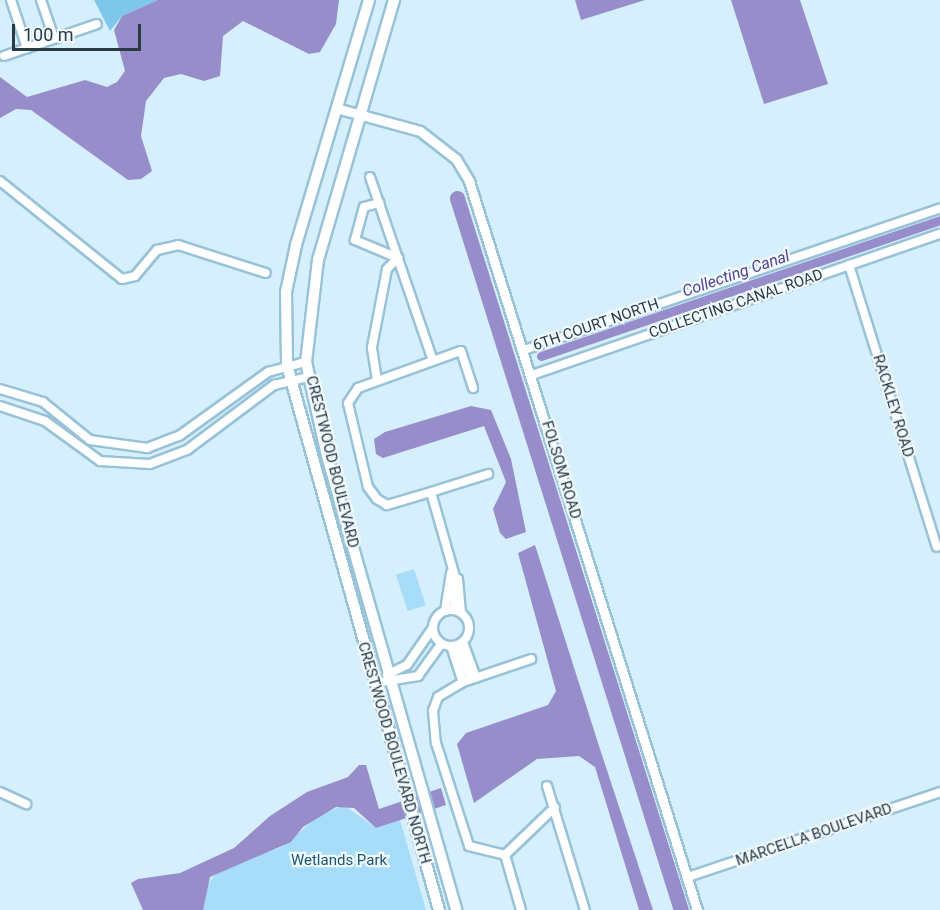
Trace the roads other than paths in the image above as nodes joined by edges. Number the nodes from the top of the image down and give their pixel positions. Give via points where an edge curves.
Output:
1 (11, 0) edge
2 (41, 0) edge
3 (369, 0) edge
4 (394, 0) edge
5 (97, 24) dead end
6 (54, 38) junction
7 (27, 48) junction
8 (4, 56) dead end
9 (336, 108) junction
10 (363, 115) junction
11 (370, 177) dead end
12 (0, 181) edge
13 (379, 203) junction
14 (940, 208) edge
15 (940, 234) edge
16 (398, 258) junction
17 (849, 265) junction
18 (266, 273) dead end
19 (524, 350) junction
20 (433, 361) junction
21 (306, 362) junction
22 (287, 365) junction
23 (532, 375) junction
24 (309, 377) junction
25 (377, 380) junction
26 (290, 381) junction
27 (473, 388) dead end
28 (0, 389) edge
29 (0, 406) edge
30 (489, 474) dead end
31 (431, 492) junction
32 (937, 547) dead end
33 (349, 597) joint
34 (453, 611) junction
35 (432, 629) junction
36 (441, 644) junction
37 (457, 645) junction
38 (531, 659) dead end
39 (389, 678) junction
40 (470, 680) junction
41 (375, 683) junction
42 (399, 714) joint
43 (547, 786) dead end
44 (0, 792) edge
45 (940, 792) edge
46 (26, 804) dead end
47 (555, 807) junction
48 (505, 855) junction
49 (688, 877) junction
50 (439, 910) edge
51 (456, 910) edge
52 (521, 910) edge
53 (585, 910) edge
54 (697, 910) edge

1 - 7 street
2 - 6 street
3 - 9 main road, CRESTWOOD BOULEVARD
4 - 10 main road, CRESTWOOD BOULEVARD
5 - 6 street
6 - 7 street
7 - 8 street
9 - 10 street, FOLSOM ROAD
9 - 22 main road, CRESTWOOD BOULEVARD via 286,292
10 - 19 street, FOLSOM ROAD via 420,131 456,159 481,211
10 - 21 main road, CRESTWOOD BOULEVARD via 318,260
11 - 13 street
12 - 18 street via 122,279 135,276 157,250 178,245
13 - 16 street
13 - 16 street via 364,207 355,240
14 - 19 street, 6TH COURT NORTH
15 - 17 street, COLLECTING CANAL ROAD
16 - 20 street
16 - 25 street via 387,269 372,347
17 - 23 street, COLLECTING CANAL ROAD
17 - 32 street, RACKLEY ROAD
19 - 23 street, FOLSOM ROAD
20 - 25 street
20 - 27 street via 461,351
21 - 22 street
21 - 24 main road, CRESTWOOD BOULEVARD
22 - 26 main road, CRESTWOOD BOULEVARD
22 - 28 street via 179,436 147,448 90,440 44,402
23 - 49 street, FOLSOM ROAD
24 - 26 street
24 - 39 main road, CRESTWOOD BOULEVARD
25 - 31 street via 358,388 348,403 368,488 387,505
26 - 29 street via 274,385 187,450 150,464 100,461 45,421
26 - 33 main road, CRESTWOOD BOULEVARD
30 - 31 street
31 - 34 street via 452,570
33 - 41 main road, CRESTWOOD BOULEVARD NORTH
34 - 35 street
34 - 37 street via 470,627
35 - 36 street
35 - 39 street via 408,665
36 - 37 street
36 - 39 street via 418,676
37 - 40 street
37 - 40 street
38 - 40 street
39 - 41 street
39 - 42 main road, CRESTWOOD BOULEVARD
40 - 48 street via 438,697 433,711 436,743 469,846
41 - 50 main road, CRESTWOOD BOULEVARD NORTH
42 - 51 main road, CRESTWOOD BOULEVARD NORTH
43 - 47 street
44 - 46 street
45 - 49 street, MARCELLA BOULEVARD
47 - 48 street
47 - 53 street
48 - 52 street
49 - 54 street, FOLSOM ROAD

